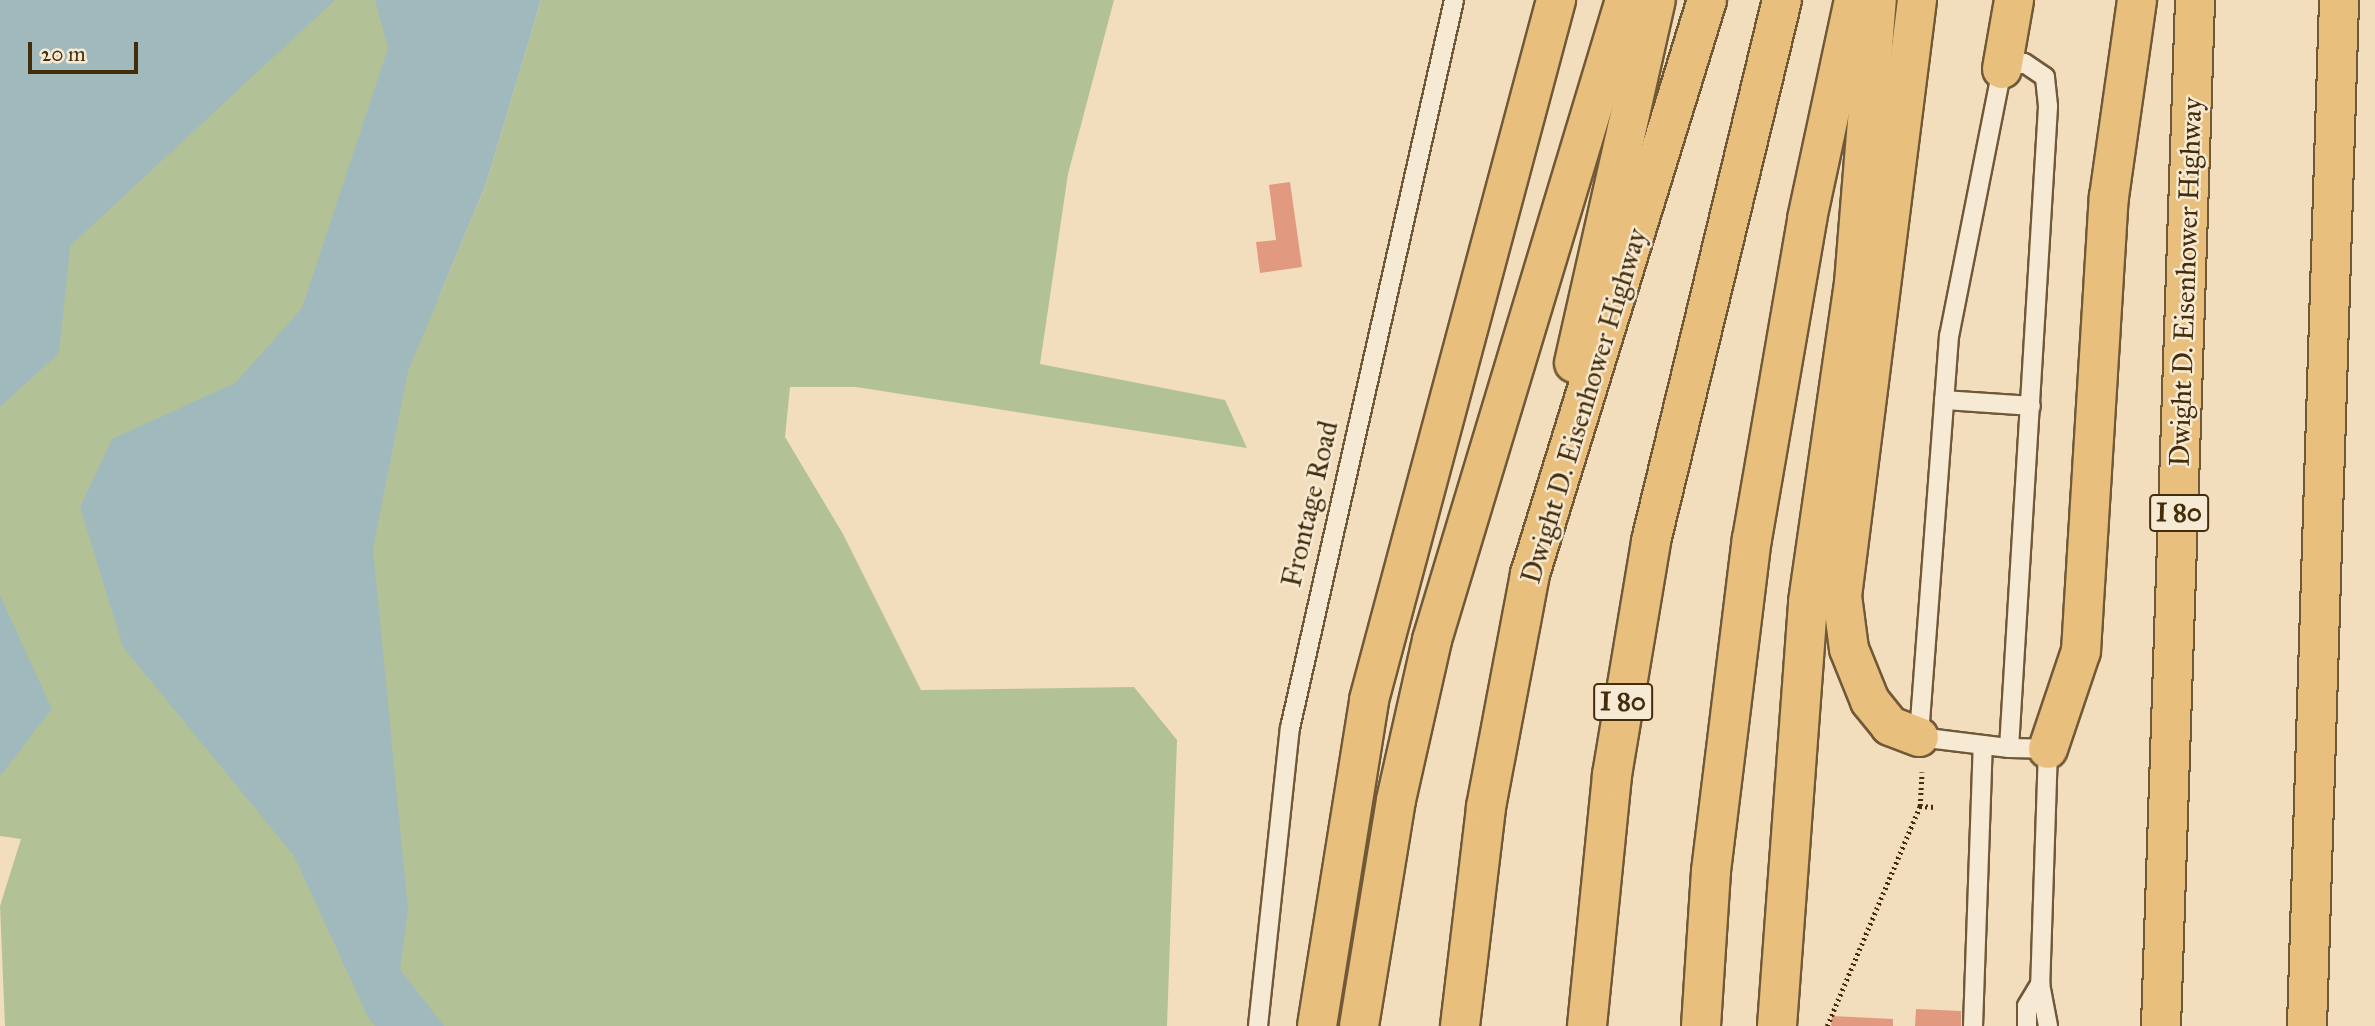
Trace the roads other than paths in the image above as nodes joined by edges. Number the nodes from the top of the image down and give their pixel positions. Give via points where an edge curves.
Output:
1 (1454, 0) edge
2 (1556, 0) edge
3 (1625, 0) edge
4 (1656, 0) edge
5 (1707, 0) edge
6 (1782, 0) edge
7 (1854, 0) edge
8 (1877, 0) edge
9 (1916, 0) edge
10 (2014, 0) edge
11 (2137, 0) edge
12 (2195, 0) edge
13 (2339, 0) edge
14 (2002, 69) junction
15 (1848, 324) junction
16 (1944, 400) junction
17 (2031, 406) junction
18 (1549, 497) junction
19 (1919, 737) junction
20 (1983, 745) junction
21 (2315, 746) junction
22 (2009, 748) junction
23 (2048, 749) junction
24 (2040, 984) junction
25 (1258, 1026) edge
26 (1317, 1026) edge
27 (1359, 1026) edge
28 (1460, 1026) edge
29 (1587, 1026) edge
30 (1701, 1026) edge
31 (1777, 1026) edge
32 (1973, 1026) edge
33 (2027, 1026) edge
34 (2048, 1026) edge
35 (2161, 1026) edge
36 (2307, 1026) edge
37 (2323, 1026) edge

1 - 25 lane, Frontage Road via 1290,728
2 - 26 highway via 1378,661 1342,843
3 - 27 highway via 1432,640 1390,827
4 - 18 highway via 1598,233
5 - 18 highway, Dwight D. Eisenhower Highway
6 - 29 highway, I 80 via 1651,541 1612,775
7 - 30 highway via 1808,219 1754,526 1711,871
8 - 15 highway
9 - 15 highway
9 - 19 highway via 1842,596 1849,649 1870,701 1890,726
10 - 14 highway
11 - 23 highway via 2109,197 2081,651
12 - 35 highway, Dwight D. Eisenhower Highway / I 80
13 - 21 highway
14 - 16 lane via 1963,258
14 - 17 lane via 2024,62 2045,77
15 - 31 highway via 1808,602
16 - 17 lane
16 - 19 lane
17 - 22 lane
18 - 28 highway, Dwight D. Eisenhower Highway via 1498,729
19 - 20 lane
20 - 22 lane
20 - 32 lane
21 - 36 highway
21 - 37 highway
22 - 23 lane
23 - 24 lane
24 - 33 lane via 2027,1006
24 - 34 lane

